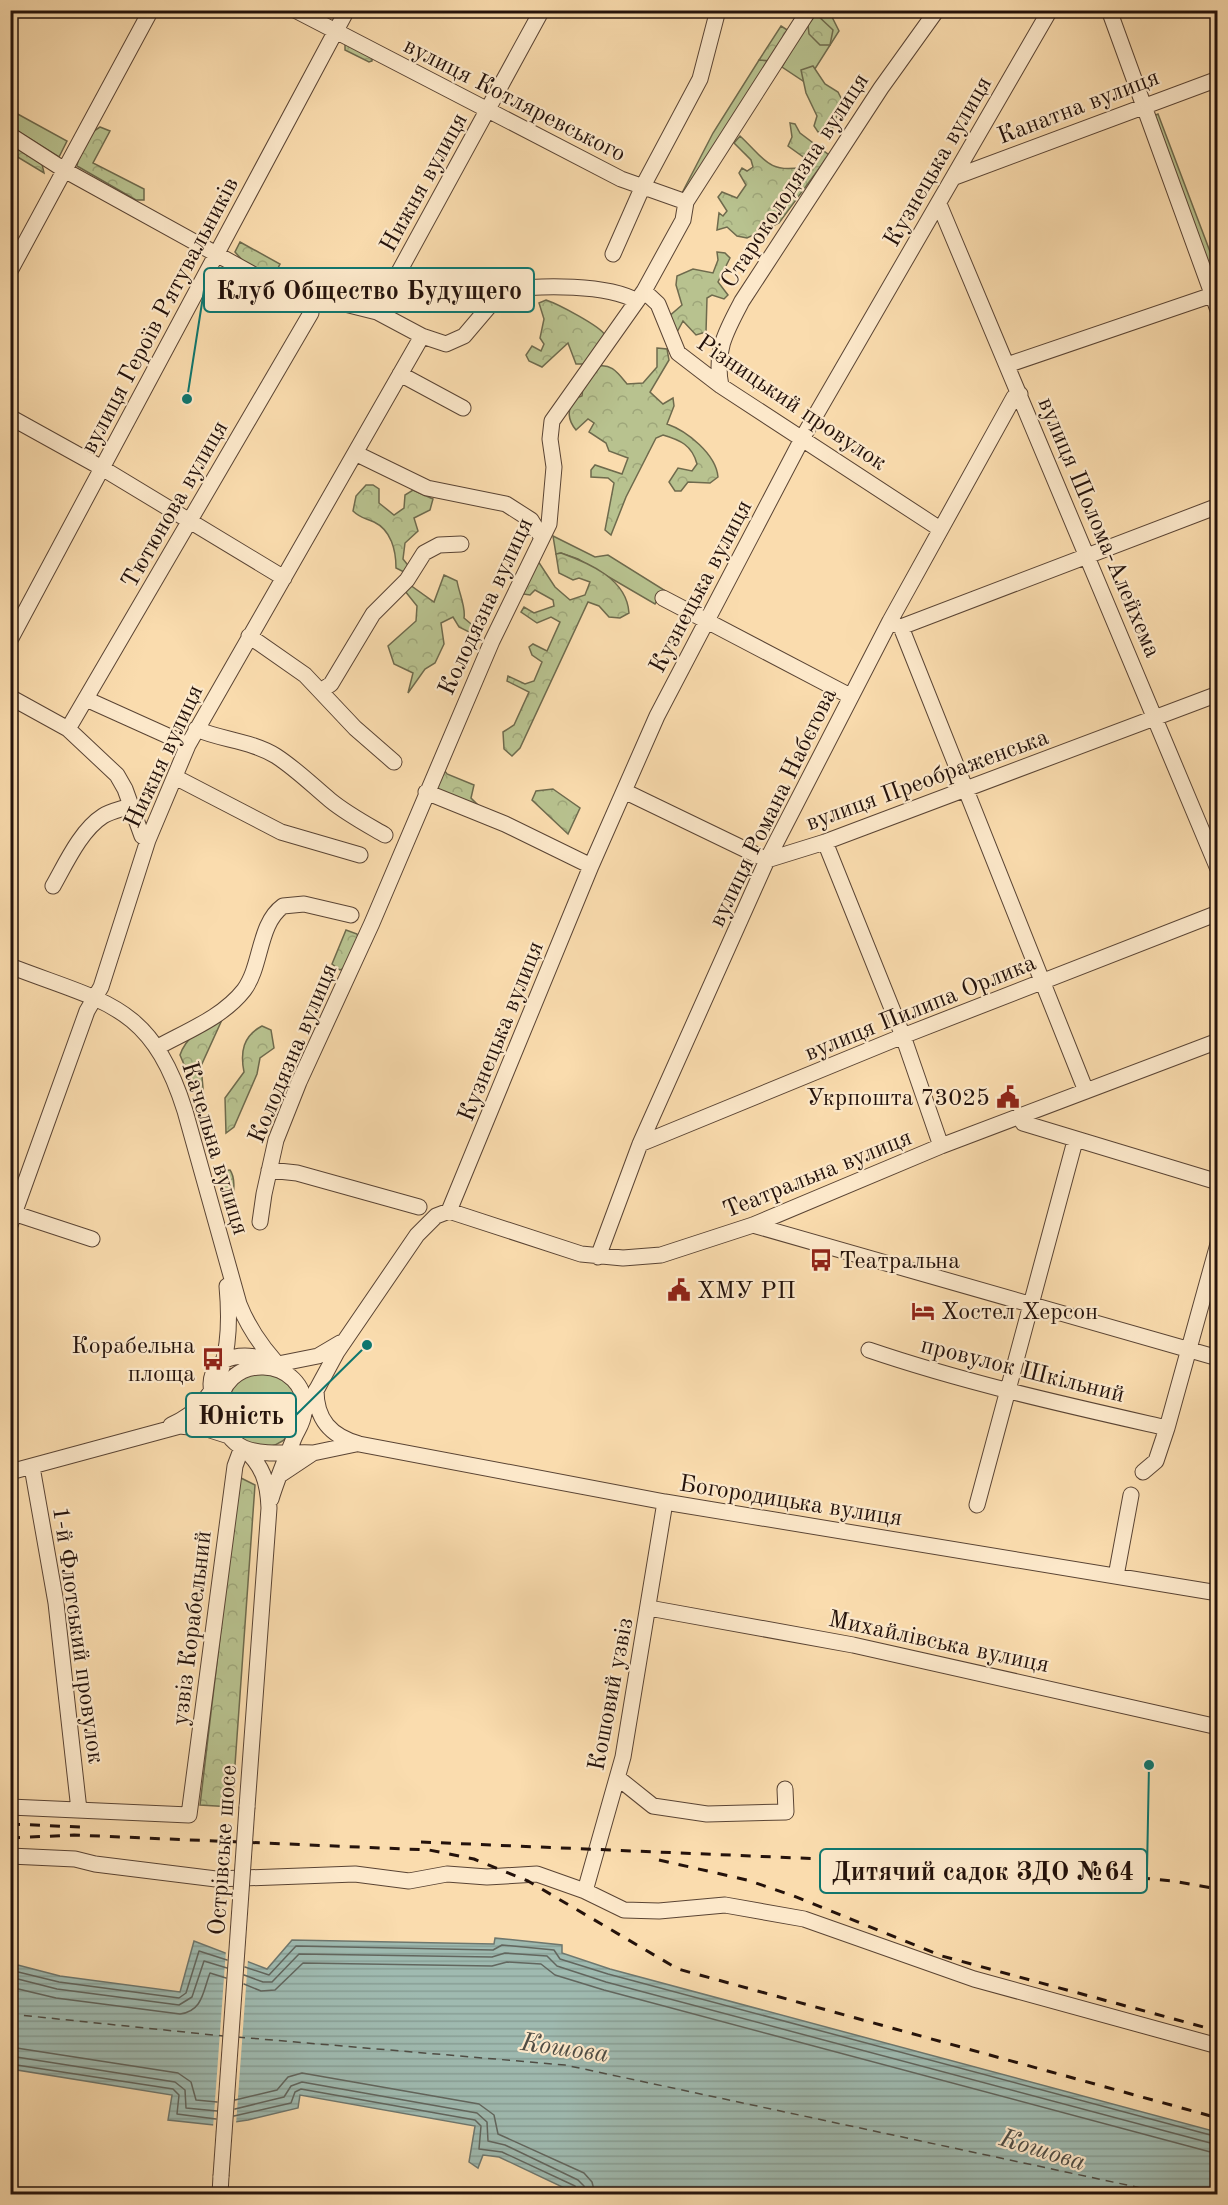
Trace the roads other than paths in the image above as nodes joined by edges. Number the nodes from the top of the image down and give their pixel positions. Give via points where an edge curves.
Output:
1 (151, 10) edge
2 (295, 10) edge
3 (347, 10) edge
4 (542, 10) edge
5 (718, 10) edge
6 (809, 10) edge
7 (937, 10) edge
8 (1050, 10) edge
9 (1109, 10) edge
10 (336, 33) junction
11 (1218, 79) edge
12 (1141, 106) junction
13 (488, 111) junction
14 (10, 135) edge
15 (66, 171) junction
16 (955, 177) junction
17 (643, 186) junction
18 (686, 202) junction
19 (939, 204) junction
20 (217, 254) junction
21 (613, 254) dead end
22 (10, 271) edge
23 (1214, 294) edge
24 (641, 296) junction
25 (310, 301) junction
26 (1218, 310) edge
27 (377, 312) junction
28 (422, 336) junction
29 (1007, 365) junction
30 (400, 374) junction
31 (721, 386) junction
32 (1020, 394) junction
33 (463, 408) dead end
34 (10, 417) edge
35 (802, 437) junction
36 (355, 453) junction
37 (102, 468) junction
38 (1218, 506) edge
39 (189, 522) junction
40 (940, 530) junction
41 (542, 538) junction
42 (461, 544) dead end
43 (1086, 555) junction
44 (284, 578) junction
45 (663, 598) dead end
46 (705, 621) junction
47 (896, 624) junction
48 (249, 636) junction
49 (10, 640) edge
50 (322, 690) junction
51 (1218, 694) edge
52 (850, 696) junction
53 (10, 698) edge
54 (87, 699) junction
55 (1155, 718) junction
56 (68, 729) junction
57 (196, 729) junction
58 (188, 745) junction
59 (394, 762) dead end
60 (175, 777) junction
61 (966, 789) junction
62 (624, 791) junction
63 (426, 792) junction
64 (130, 806) junction
65 (385, 836) dead end
66 (148, 840) junction
67 (825, 842) junction
68 (360, 855) dead end
69 (767, 860) junction
70 (591, 866) junction
71 (1218, 869) edge
72 (53, 886) dead end
73 (1218, 913) edge
74 (351, 915) dead end
75 (10, 966) edge
76 (1041, 983) junction
77 (95, 998) junction
78 (903, 1036) junction
79 (1218, 1041) edge
80 (158, 1047) junction
81 (1086, 1091) junction
82 (1020, 1115) junction
83 (1076, 1141) junction
84 (640, 1144) junction
85 (941, 1146) junction
86 (269, 1170) junction
87 (1218, 1182) edge
88 (419, 1207) dead end
89 (449, 1212) junction
90 (12, 1217) edge
91 (260, 1222) dead end
92 (753, 1225) junction
93 (92, 1239) dead end
94 (1218, 1244) edge
95 (225, 1255) junction
96 (598, 1257) junction
97 (1030, 1305) junction
98 (345, 1339) junction
99 (868, 1350) dead end
100 (1188, 1350) junction
101 (263, 1358) junction
102 (1218, 1358) edge
103 (225, 1359) junction
104 (298, 1362) junction
105 (283, 1370) junction
106 (221, 1384) junction
107 (316, 1390) junction
108 (1007, 1392) junction
109 (305, 1411) junction
110 (1167, 1428) junction
111 (160, 1430) junction
112 (336, 1435) junction
113 (229, 1436) junction
114 (295, 1436) junction
115 (359, 1444) junction
116 (242, 1447) junction
117 (271, 1451) junction
118 (289, 1452) junction
119 (313, 1453) junction
120 (32, 1467) junction
121 (10, 1472) edge
122 (1143, 1472) dead end
123 (280, 1475) junction
124 (1131, 1495) dead end
125 (665, 1502) junction
126 (977, 1505) dead end
127 (269, 1508) junction
128 (1116, 1576) junction
129 (1218, 1593) edge
130 (649, 1608) junction
131 (1218, 1727) edge
132 (618, 1778) junction
133 (785, 1789) dead end
134 (10, 1807) edge
135 (79, 1810) junction
136 (10, 1856) edge
137 (585, 1891) junction
138 (1218, 2046) edge
139 (220, 2194) edge

1 - 15 street
2 - 10 street, вулиця Котляревського
3 - 10 street, вулиця Героїв Рятувальників
4 - 13 street, Нижня вулиця
5 - 17 street via 700,79
6 - 18 street, Колодязна вулиця
7 - 31 street, Староколодязна вулиця via 875,97 742,301 718,358
8 - 16 street, Кузнецька вулиця
9 - 12 street
10 - 13 street, вулиця Котляревського
10 - 20 street, вулиця Героїв Рятувальників
11 - 12 street, Канатна вулиця
12 - 16 street, Канатна вулиця
12 - 23 street
13 - 17 street, вулиця Котляревського via 621,179
13 - 27 street, Нижня вулиця
14 - 15 street
15 - 20 street
15 - 22 street
16 - 19 street, Кузнецька вулиця
17 - 18 street, вулиця Котляревського
17 - 21 street
18 - 24 street, Колодязна вулиця via 683,220
19 - 29 street, вулиця Шолома-Алейхема
19 - 35 street, Кузнецька вулиця
20 - 25 street via 294,297
20 - 37 street, вулиця Героїв Рятувальників
23 - 26 street
23 - 29 street
24 - 28 street via 577,288 507,290 458,341 440,344
24 - 31 street, Різницький провулок via 658,304 678,353
24 - 41 street, Колодязна вулиця via 552,421 552,511
25 - 27 street via 325,299
25 - 39 street, Тютюнова вулиця via 311,313
27 - 28 street
28 - 30 street, Нижня вулиця
29 - 32 street, вулиця Шолома-Алейхема
30 - 33 street
30 - 36 street, Нижня вулиця
31 - 35 street, Різницький провулок
32 - 40 street, вулиця Романа Набєгова via 1014,397
32 - 43 street, вулиця Шолома-Алейхема
34 - 37 street
35 - 40 street, Різницький провулок
35 - 46 street, Кузнецька вулиця
36 - 41 street via 427,488 506,504 531,520
36 - 44 street, Нижня вулиця
37 - 39 street
37 - 49 street, вулиця Героїв Рятувальників
38 - 43 street
39 - 44 street
39 - 54 street, Тютюнова вулиця
40 - 47 street, вулиця Романа Набєгова
41 - 63 street, Колодязна вулиця
42 - 50 street via 439,545 424,553 406,580 373,614 331,684
43 - 47 street
43 - 55 street, вулиця Шолома-Алейхема
44 - 48 street, Нижня вулиця
45 - 46 street
46 - 52 street
46 - 62 street, Кузнецька вулиця
47 - 52 street, вулиця Романа Набєгова
47 - 61 street
48 - 50 street
48 - 57 street, Нижня вулиця
50 - 59 street via 354,728
51 - 55 street, вулиця Преображенська
52 - 69 street, вулиця Романа Набєгова
53 - 56 street
54 - 56 street, Тютюнова вулиця
54 - 58 street
55 - 61 street, вулиця Преображенська
55 - 71 street, вулиця Шолома-Алейхема
56 - 64 street via 117,775
57 - 58 street, Нижня вулиця
57 - 65 street via 276,756 350,815
58 - 60 street, Нижня вулиця
60 - 66 street, Нижня вулиця
60 - 68 street via 281,832
61 - 67 street, вулиця Преображенська
61 - 76 street
62 - 69 street
62 - 70 street, Кузнецька вулиця
63 - 70 street via 505,824
63 - 86 street, Колодязна вулиця via 372,923 299,1082 276,1140
64 - 66 street via 142,836
64 - 72 street, Нижня вулиця via 96,822 73,850
66 - 77 street, Нижня вулиця
67 - 69 street, вулиця Преображенська
67 - 78 street
69 - 84 street, вулиця Романа Набєгова
70 - 89 street, Кузнецька вулиця
73 - 76 street, вулиця Пилипа Орлика
74 - 80 street via 304,904 284,906 272,919 249,980 238,997 207,1021
75 - 77 street, Качельна вулиця
76 - 78 street, вулиця Пилипа Орлика
76 - 81 street
77 - 80 street, Качельна вулиця via 133,1020
77 - 90 street, Нижня вулиця
78 - 84 street, вулиця Пилипа Орлика
78 - 85 street
79 - 81 street, Театральна вулиця
80 - 95 street, Качельна вулиця via 183,1103
81 - 82 street, Театральна вулиця
82 - 83 street via 1023,1124
82 - 85 street, Театральна вулиця
83 - 87 street
83 - 97 street
84 - 96 street, вулиця Романа Набєгова
85 - 92 street, Театральна вулиця
86 - 88 street via 297,1173
86 - 91 street, Колодязна вулиця
89 - 96 street
89 - 98 street via 436,1216 423,1229
90 - 93 street
92 - 96 street, Театральна вулиця via 661,1255
92 - 97 street
94 - 100 street
95 - 101 street, Качельна вулиця
95 - 103 street, Качельна вулиця via 230,1326
97 - 100 street
97 - 108 street
98 - 104 street via 328,1352
98 - 107 street
99 - 108 street, провулок Шкільний
100 - 102 street
100 - 110 street
101 - 104 street
101 - 105 street, Качельна вулиця
101 - 106 street
103 - 105 street via 252,1356
103 - 106 street, Качельна вулиця
104 - 105 street
105 - 109 street, Качельна вулиця via 297,1384
106 - 111 street via 189,1414
106 - 113 street via 219,1414
107 - 109 street
107 - 112 street via 320,1417
108 - 110 street, провулок Шкільний
108 - 126 street
109 - 112 street, Богородицька вулиця
109 - 114 street, Острівське шосе
110 - 122 street via 1156,1461
111 - 113 street via 192,1426
111 - 120 street
112 - 115 street, Богородицька вулиця
113 - 116 street, Острівське шосе
114 - 117 street
114 - 118 street, Острівське шосе
115 - 119 street, Богородицька вулиця
115 - 125 street, Богородицька вулиця
116 - 117 street, Богородицька вулиця via 256,1452
116 - 127 street, Острівське шосе via 260,1464 266,1477
116 - 135 street, узвіз Корабельний via 235,1466 189,1815
117 - 118 street, Богородицька вулиця
118 - 119 street, Богородицька вулиця
118 - 123 street, Острівське шосе
119 - 123 street, Богородицька вулиця
120 - 121 street
120 - 135 street, 1-й Флотський провулок via 56,1603
123 - 127 street, Острівське шосе
124 - 128 street
125 - 128 street, Богородицька вулиця
125 - 130 street, Кошовий узвіз
127 - 139 street, Острівське шосе, bridge
128 - 129 street, Богородицька вулиця
130 - 131 street, Михайлівська вулиця via 864,1647
130 - 132 street, Кошовий узвіз
132 - 133 street via 653,1806 707,1814 786,1812
132 - 137 street, Кошовий узвіз
134 - 135 street
136 - 137 street via 75,1858 216,1879 355,1874 409,1881 447,1874 487,1878 537,1874
137 - 138 street via 624,1910 725,1905 804,1919 974,1979

